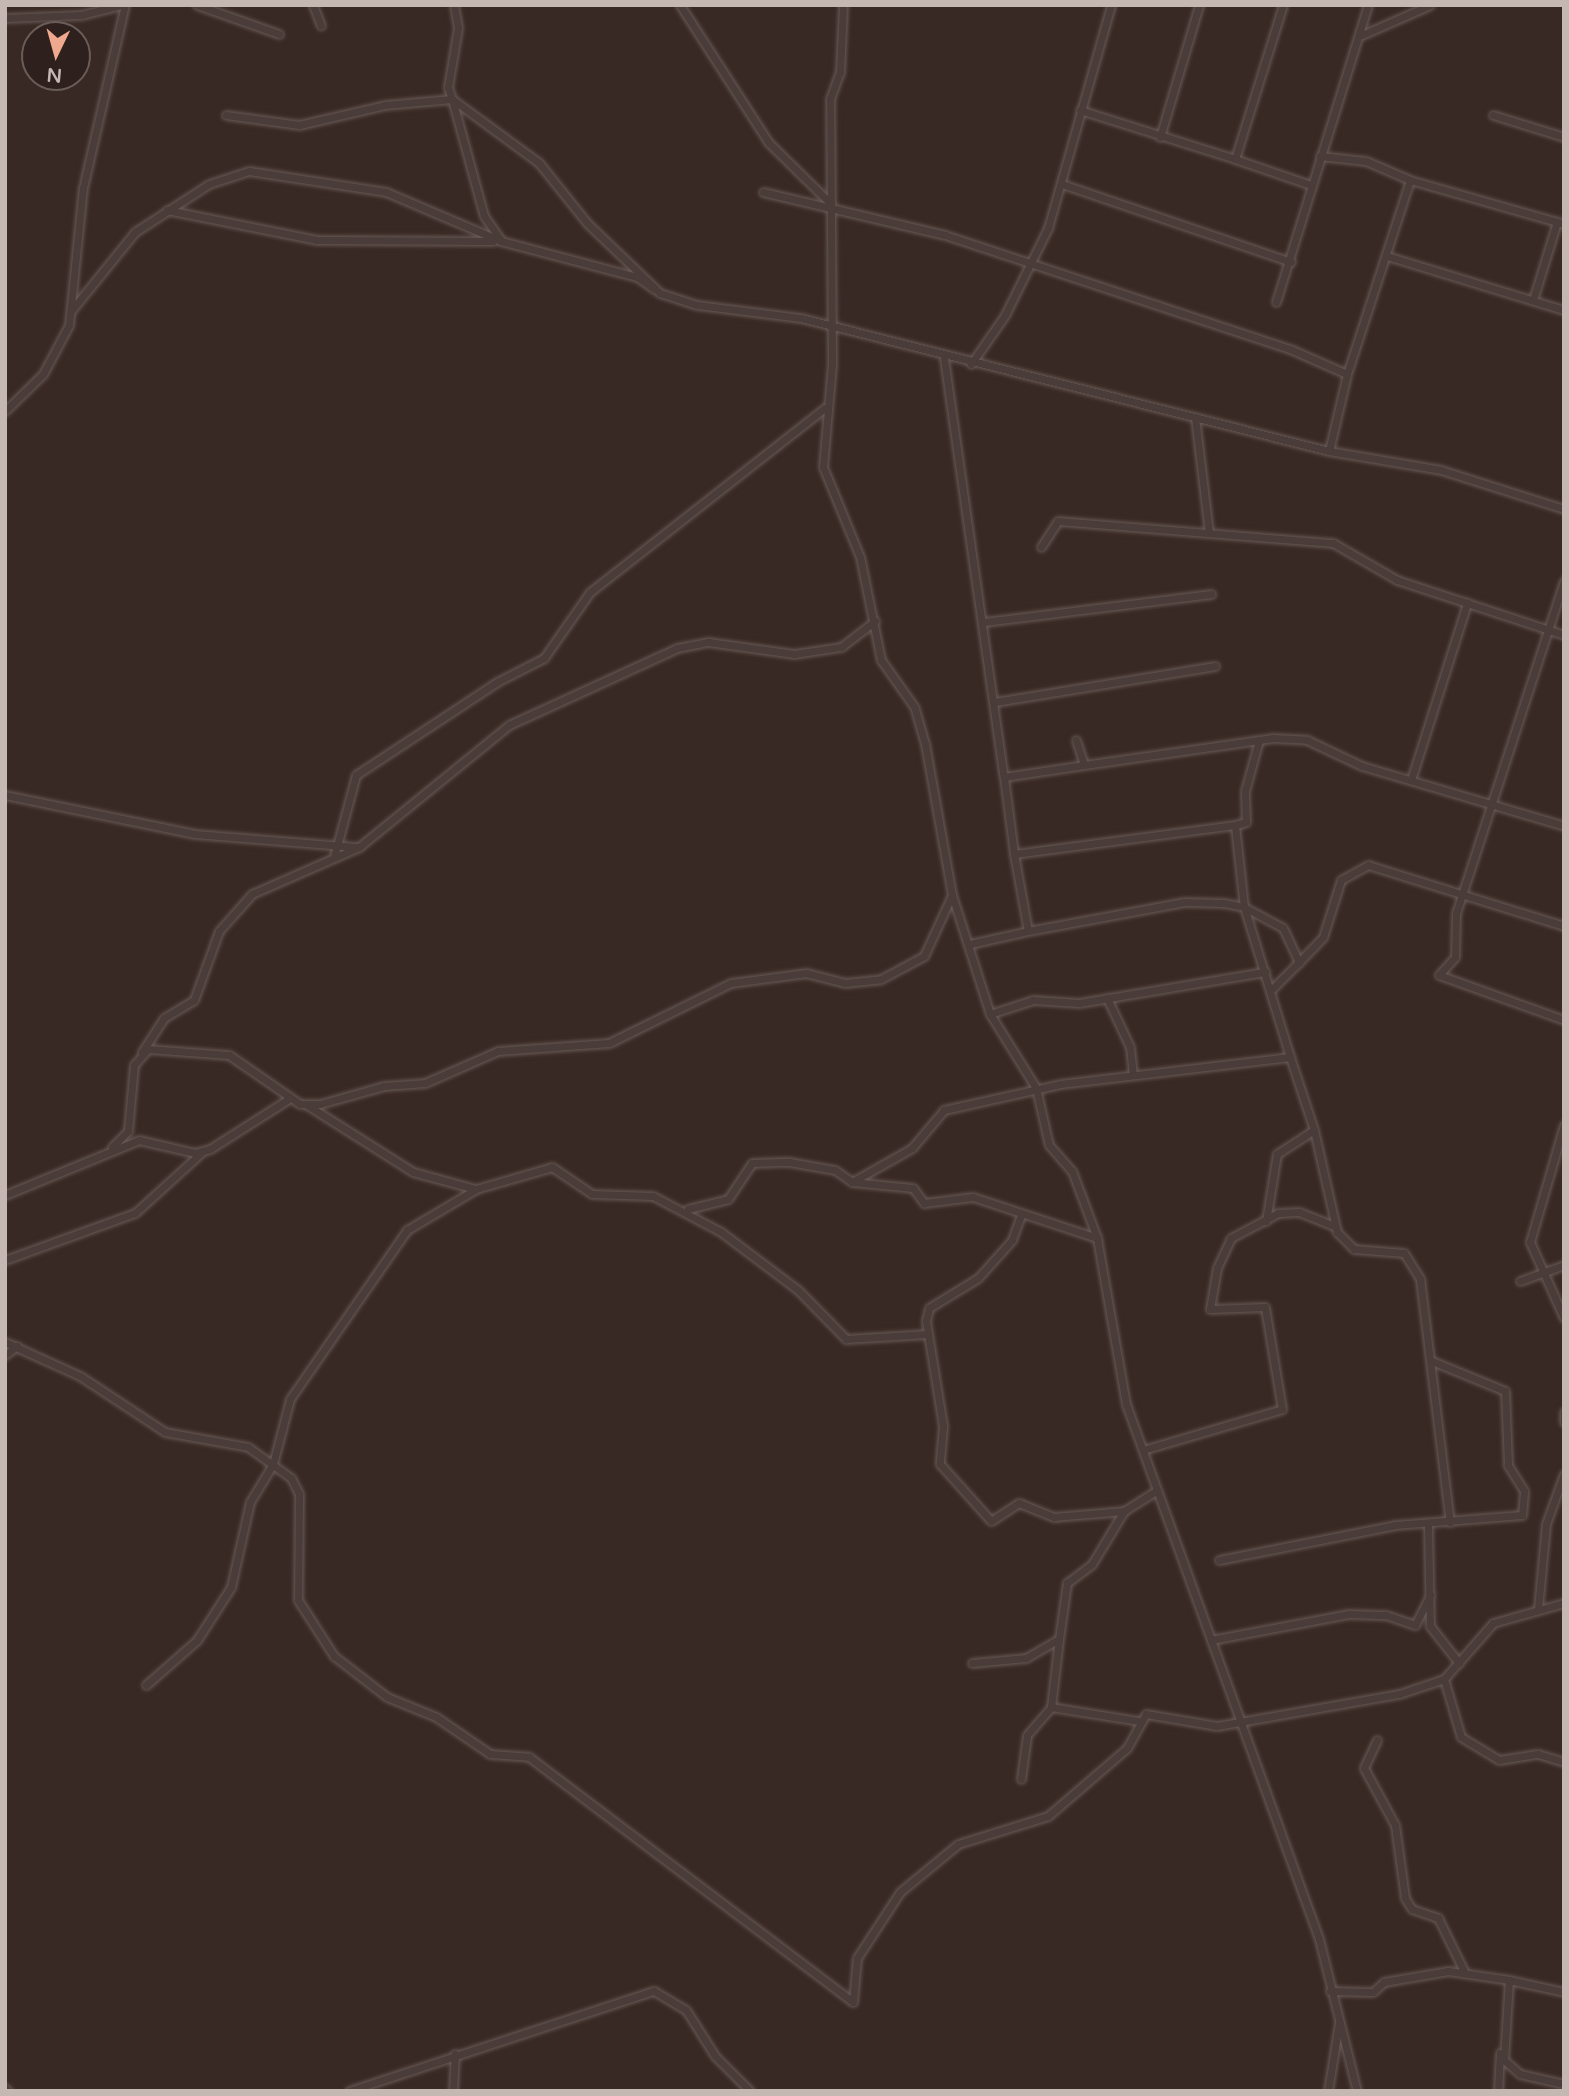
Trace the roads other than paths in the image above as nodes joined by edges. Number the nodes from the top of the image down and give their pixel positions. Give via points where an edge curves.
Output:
1 (123, 5) edge
2 (197, 5) edge
3 (313, 5) edge
4 (454, 5) edge
5 (680, 5) edge
6 (843, 5) edge
7 (1111, 5) edge
8 (1199, 5) edge
9 (1283, 5) edge
10 (1368, 5) edge
11 (1430, 5) edge
12 (5, 18) edge
13 (321, 26) dead end
14 (279, 34) dead end
15 (1362, 35) junction
16 (452, 99) junction
17 (1080, 110) junction
18 (226, 115) dead end
19 (1493, 115) dead end
20 (1160, 136) junction
21 (1564, 137) edge
22 (1320, 156) junction
23 (1235, 159) junction
24 (1410, 180) junction
25 (1062, 184) junction
26 (1308, 184) junction
27 (763, 192) dead end
28 (832, 204) junction
29 (167, 210) junction
30 (1560, 223) edge
31 (501, 241) junction
32 (1387, 256) junction
33 (1291, 262) junction
34 (1033, 264) junction
35 (660, 293) junction
36 (1532, 300) junction
37 (1276, 302) dead end
38 (1564, 310) edge
39 (71, 311) junction
40 (829, 326) junction
41 (943, 358) junction
42 (971, 363) junction
43 (1347, 374) junction
44 (825, 408) junction
45 (5, 411) edge
46 (1195, 417) junction
47 (1329, 451) junction
48 (1564, 509) edge
49 (1209, 531) junction
50 (1041, 547) dead end
51 (1564, 581) edge
52 (1211, 594) dead end
53 (1467, 603) junction
54 (875, 621) junction
55 (984, 622) junction
56 (1548, 630) junction
57 (1564, 635) edge
58 (1215, 666) dead end
59 (995, 702) junction
60 (1076, 740) dead end
61 (1259, 740) junction
62 (1084, 765) junction
63 (1004, 777) junction
64 (1411, 780) junction
65 (5, 795) edge
66 (1492, 804) junction
67 (1235, 825) junction
68 (1564, 826) edge
69 (335, 846) junction
70 (359, 847) junction
71 (1014, 854) junction
72 (334, 857) junction
73 (952, 895) junction
74 (1464, 895) junction
75 (1244, 907) junction
76 (1564, 926) edge
77 (1028, 931) junction
78 (970, 944) junction
79 (1299, 962) junction
80 (1265, 972) junction
81 (1270, 990) junction
82 (1107, 998) junction
83 (990, 1014) junction
84 (1564, 1020) edge
85 (142, 1052) junction
86 (1290, 1057) junction
87 (1133, 1075) junction
88 (1036, 1088) junction
89 (290, 1098) junction
90 (307, 1105) junction
91 (1564, 1125) edge
92 (1314, 1130) junction
93 (112, 1147) junction
94 (202, 1152) junction
95 (852, 1182) junction
96 (476, 1189) junction
97 (5, 1195) edge
98 (687, 1209) junction
99 (1021, 1215) junction
100 (1266, 1222) junction
101 (1333, 1226) junction
102 (1097, 1238) junction
103 (5, 1260) edge
104 (1564, 1265) edge
105 (1542, 1273) junction
106 (1520, 1281) dead end
107 (1564, 1318) edge
108 (928, 1334) junction
109 (5, 1342) edge
110 (17, 1346) junction
111 (5, 1355) edge
112 (1432, 1361) junction
113 (1564, 1412) edge
114 (1564, 1422) edge
115 (1143, 1450) junction
116 (273, 1464) junction
117 (1564, 1474) edge
118 (1157, 1490) junction
119 (1124, 1511) junction
120 (1450, 1522) junction
121 (1428, 1524) junction
122 (1219, 1560) dead end
123 (1430, 1595) junction
124 (1564, 1603) edge
125 (1538, 1609) junction
126 (1059, 1639) junction
127 (1211, 1640) junction
128 (972, 1663) dead end
129 (1459, 1663) junction
130 (1444, 1679) junction
131 (146, 1685) dead end
132 (1051, 1707) junction
133 (1138, 1721) junction
134 (1241, 1723) junction
135 (1377, 1740) dead end
136 (1564, 1762) edge
137 (1021, 1779) dead end
138 (1464, 1970) junction
139 (1509, 1980) junction
140 (1330, 1991) junction
141 (1564, 1992) edge
142 (1340, 2021) junction
143 (1501, 2050) junction
144 (455, 2054) junction
145 (1564, 2084) edge
146 (349, 2091) edge
147 (453, 2091) edge
148 (750, 2091) edge
149 (1328, 2091) edge
150 (1357, 2091) edge
151 (1498, 2091) edge

1 - 12 street via 81,15
1 - 39 street via 83,188
2 - 14 street
3 - 13 street
4 - 16 street via 458,28 448,87
5 - 28 street via 769,143
6 - 28 street via 840,72 830,100
7 - 17 street
8 - 20 street
9 - 23 street
10 - 15 street
11 - 15 street
15 - 22 street
16 - 18 street via 385,105 299,125
16 - 31 street via 484,216
16 - 35 street via 539,163 587,223
17 - 20 street
17 - 25 street
19 - 21 street
20 - 23 street
22 - 24 street via 1366,161
22 - 26 street
23 - 26 street
24 - 30 street
24 - 32 street
25 - 33 street
25 - 34 street
26 - 33 street
27 - 28 street
28 - 34 street
28 - 40 street
29 - 31 street via 317,240
29 - 31 street via 209,184 249,171 301,174 386,192
29 - 39 street via 111,256
30 - 36 street
31 - 35 street via 637,277
32 - 36 street
32 - 43 street
33 - 37 street
34 - 42 street
34 - 43 street
35 - 40 street
36 - 38 street
39 - 45 street via 60,351
40 - 41 street
40 - 44 street
41 - 42 street
41 - 55 street
42 - 46 street
43 - 47 street
44 - 54 street via 823,467 860,557
44 - 69 street via 590,592 544,658 497,682 356,775
46 - 47 street
46 - 49 street
47 - 48 street via 1441,470
49 - 50 street via 1058,521
49 - 53 street via 1333,543 1397,580
51 - 56 street
52 - 55 street
53 - 56 street
53 - 64 street
54 - 70 street via 841,647 794,654 708,642 651,657 579,697 544,706 509,725
54 - 73 street via 881,660 915,708
55 - 59 street
56 - 57 street
56 - 66 street
58 - 59 street
59 - 63 street
60 - 62 street
61 - 62 street
61 - 64 street via 1307,740
61 - 67 street via 1245,791 1246,821
62 - 63 street
63 - 71 street
64 - 66 street
65 - 69 street via 195,834
66 - 68 street
66 - 74 street
67 - 71 street
67 - 75 street
69 - 70 street
69 - 72 street
70 - 72 street
71 - 77 street
72 - 85 street via 240,905 213,941 194,1000 164,1018
73 - 78 street
73 - 90 street via 924,956 881,979 845,983 806,973 731,983 609,1043 498,1051 425,1083 390,1085
74 - 76 street
74 - 79 street via 1380,866 1352,871 1341,880 1323,937
74 - 84 street via 1451,942 1455,957 1439,975
75 - 77 street via 1192,901
75 - 79 street via 1283,928
75 - 80 street
77 - 78 street
78 - 83 street
79 - 81 street
80 - 81 street
80 - 82 street
81 - 86 street
82 - 83 street via 1033,999
82 - 87 street via 1130,1047
83 - 88 street
85 - 89 street via 229,1055
85 - 93 street via 132,1072 128,1131
86 - 87 street
86 - 92 street
87 - 88 street
88 - 95 street via 944,1110 912,1149
88 - 102 street via 1044,1133 1072,1171
89 - 90 street
89 - 94 street
90 - 96 street via 413,1171
91 - 105 street via 1532,1223 1530,1253
92 - 100 street via 1277,1154
92 - 101 street
93 - 94 street via 147,1140
93 - 97 street
94 - 103 street via 135,1213
95 - 98 street via 835,1170 757,1161 719,1205
95 - 99 street via 913,1188 924,1203 973,1197
96 - 98 street via 552,1167 592,1194 641,1194
96 - 116 street via 400,1238 290,1399
98 - 108 street via 798,1290 846,1339
99 - 102 street
99 - 108 street via 1012,1240 978,1278 929,1308
100 - 101 street via 1287,1210
100 - 115 street via 1231,1238 1217,1268 1210,1309 1265,1307 1282,1409
101 - 112 street via 1354,1249 1404,1254 1421,1282
102 - 115 street via 1126,1404
104 - 105 street
105 - 106 street
105 - 107 street
108 - 119 street via 943,1426 940,1464 978,1513 991,1521 1018,1503 1070,1518
109 - 110 street
110 - 111 street
110 - 116 street via 80,1376 165,1432 248,1447
112 - 120 street
112 - 120 street via 1505,1391 1508,1465 1524,1491 1522,1515
113 - 114 street
115 - 118 street
116 - 131 street via 250,1502 231,1587 197,1640
116 - 133 street via 299,1494 302,1612 334,1657 387,1696 436,1717 489,1754 529,1757 853,2001 857,1958 900,1892 958,1844 1048,1816 1127,1748
117 - 125 street via 1546,1524
118 - 119 street
118 - 127 street
119 - 126 street via 1092,1564 1067,1583
120 - 121 street
121 - 122 street via 1369,1529
121 - 123 street
123 - 127 street via 1415,1625 1386,1615 1349,1614
123 - 129 street via 1430,1626
124 - 125 street
125 - 129 street via 1493,1623
126 - 128 street via 1026,1658
126 - 132 street
127 - 134 street
129 - 130 street
130 - 134 street via 1374,1701
130 - 136 street via 1461,1737 1499,1760 1538,1754
132 - 133 street
132 - 137 street via 1027,1735
133 - 134 street via 1146,1714 1190,1724
134 - 140 street via 1319,1939
135 - 138 street via 1364,1768 1395,1825 1405,1898 1412,1909 1438,1918
138 - 139 street
138 - 140 street via 1384,1982 1373,1992
139 - 141 street
139 - 143 street
140 - 142 street
142 - 149 street
142 - 150 street
143 - 145 street via 1513,2070
143 - 151 street
144 - 146 street
144 - 147 street
144 - 148 street via 654,1991 686,2010 720,2062

